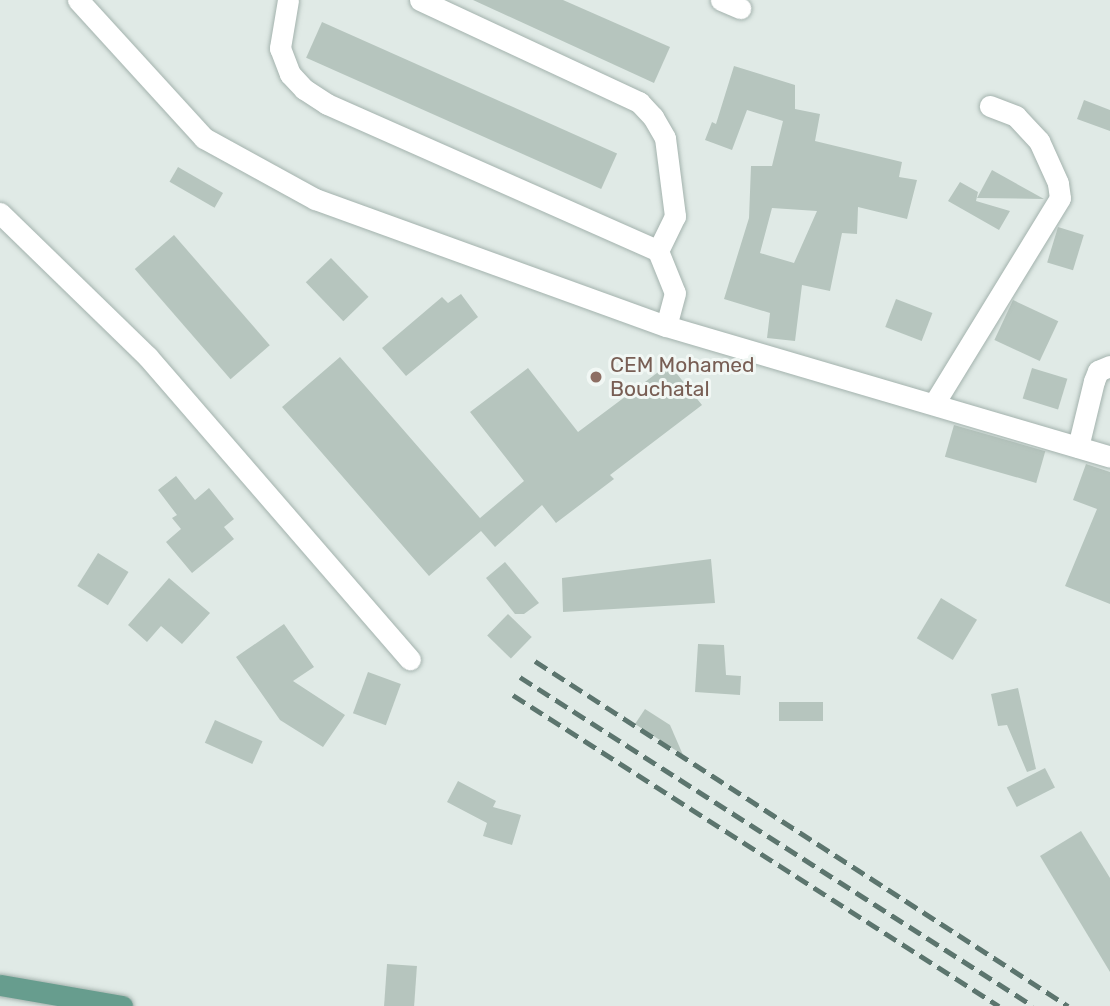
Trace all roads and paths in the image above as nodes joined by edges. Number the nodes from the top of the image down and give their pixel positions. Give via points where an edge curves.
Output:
1 (78, 0) edge
2 (289, 0) edge
3 (420, 0) edge
4 (990, 106) dead end
5 (0, 214) edge
6 (658, 251) junction
7 (666, 326) junction
8 (1110, 366) edge
9 (935, 402) junction
10 (1078, 447) junction
11 (1110, 457) edge
12 (410, 659) dead end
13 (0, 985) edge
14 (122, 1006) edge

1 - 7 street via 204,138 315,199
2 - 6 street via 279,48 290,74 304,89 327,104
3 - 6 street via 639,102 664,138 675,216
4 - 9 street via 1016,116 1039,141 1058,183 1059,198
5 - 12 street via 148,357
6 - 7 street via 675,293
7 - 9 street
8 - 10 street via 1098,371 1094,381
9 - 10 street
10 - 11 street
13 - 14 main road

